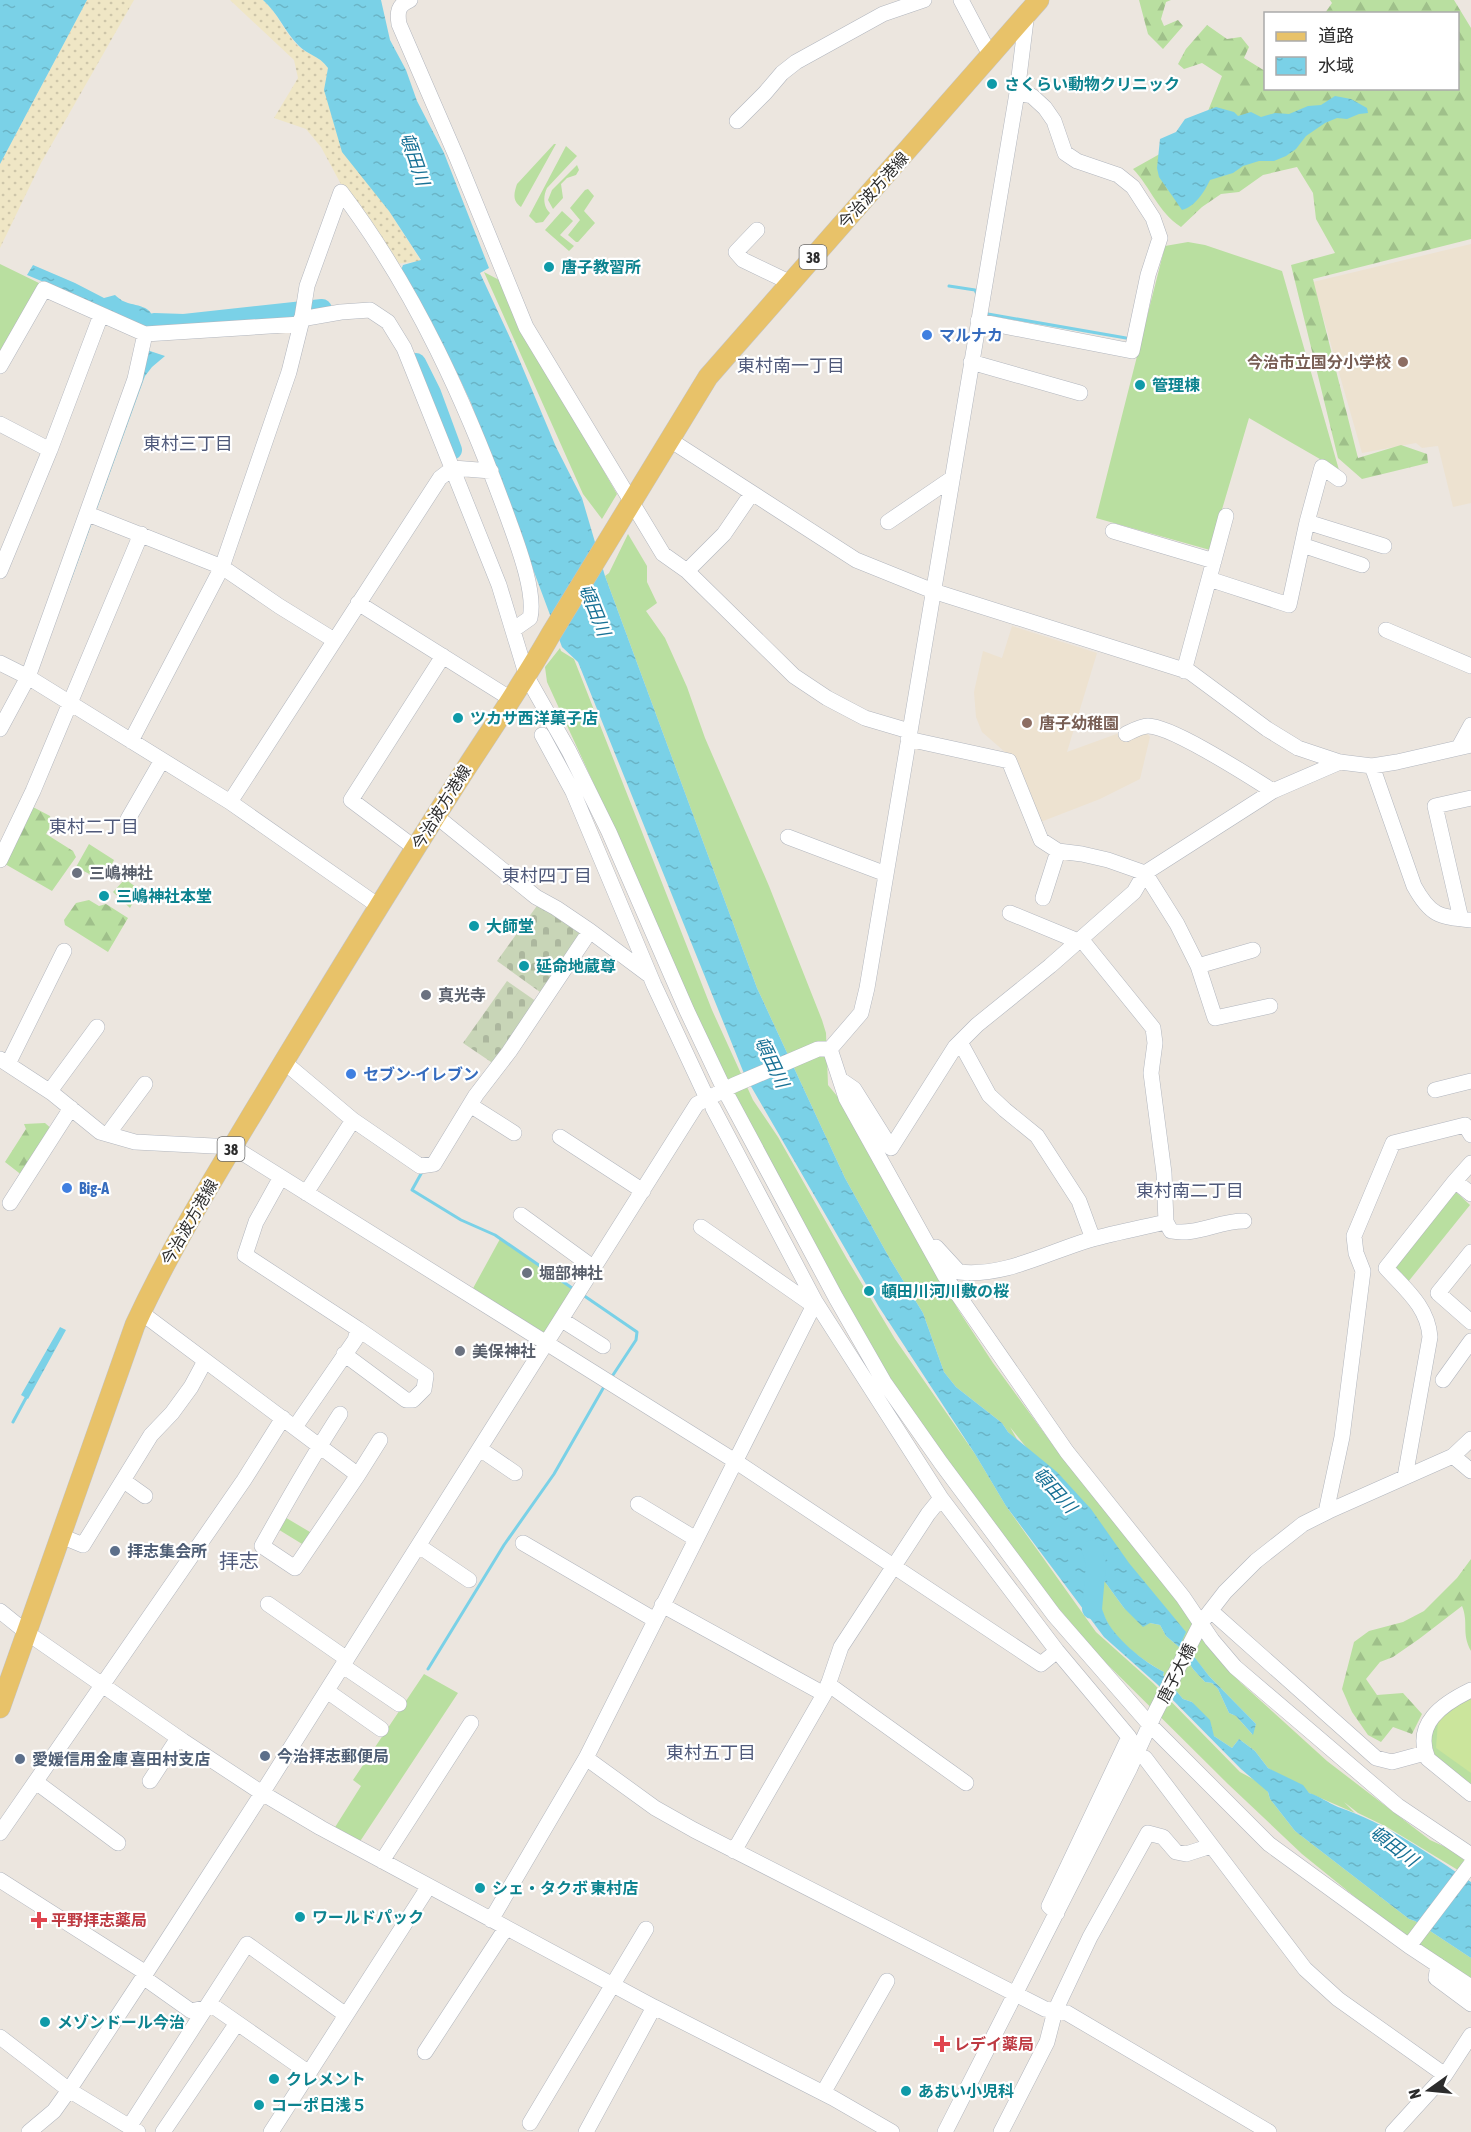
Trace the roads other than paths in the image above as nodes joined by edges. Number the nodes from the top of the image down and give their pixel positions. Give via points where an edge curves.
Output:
1 (924, 0) edge
2 (962, 0) edge
3 (407, 1) edge
4 (1033, 6) edge
5 (990, 55) junction
6 (1017, 93) junction
7 (737, 121) dead end
8 (757, 230) dead end
9 (791, 283) junction
10 (101, 315) junction
11 (978, 321) junction
12 (301, 322) junction
13 (145, 334) junction
14 (971, 362) junction
15 (0, 366) edge
16 (1080, 393) dead end
17 (0, 424) edge
18 (670, 440) junction
19 (50, 450) junction
20 (453, 468) junction
21 (491, 471) junction
22 (951, 479) junction
23 (1339, 479) dead end
24 (752, 492) junction
25 (631, 503) junction
26 (88, 514) junction
27 (1226, 516) dead end
28 (888, 522) dead end
29 (1307, 522) junction
30 (1113, 531) dead end
31 (141, 534) junction
32 (1302, 545) junction
33 (1384, 546) dead end
34 (1214, 561) junction
35 (1362, 565) dead end
36 (222, 567) junction
37 (0, 571) edge
38 (687, 571) junction
39 (1209, 579) junction
40 (933, 591) junction
41 (358, 603) junction
42 (513, 630) junction
43 (1386, 630) dead end
44 (334, 640) junction
45 (443, 656) junction
46 (0, 663) edge
47 (1471, 666) edge
48 (1184, 670) junction
49 (527, 676) junction
50 (28, 677) junction
51 (511, 699) junction
52 (70, 702) junction
53 (1471, 725) edge
54 (0, 729) edge
55 (1126, 734) dead end
56 (543, 735) dead end
57 (909, 735) junction
58 (131, 741) junction
59 (1465, 746) edge
60 (162, 760) junction
61 (1340, 762) junction
62 (1372, 766) junction
63 (1273, 790) junction
64 (1471, 798) edge
65 (230, 802) junction
66 (436, 816) junction
67 (128, 819) dead end
68 (788, 837) dead end
69 (416, 848) junction
70 (1058, 851) junction
71 (0, 860) edge
72 (1144, 873) junction
73 (886, 874) junction
74 (1043, 898) dead end
75 (380, 907) junction
76 (1010, 913) dead end
77 (1466, 920) edge
78 (590, 931) junction
79 (1079, 940) junction
80 (1253, 950) dead end
81 (64, 951) dead end
82 (1198, 966) junction
83 (650, 976) junction
84 (1270, 1006) dead end
85 (96, 1027) dead end
86 (960, 1042) junction
87 (824, 1049) junction
88 (4, 1062) edge
89 (284, 1062) junction
90 (841, 1079) junction
91 (1471, 1081) edge
92 (145, 1084) dead end
93 (730, 1088) junction
94 (1435, 1090) dead end
95 (50, 1091) junction
96 (470, 1105) junction
97 (71, 1108) junction
98 (353, 1120) junction
99 (514, 1133) dead end
100 (108, 1134) junction
101 (1471, 1135) edge
102 (560, 1137) dead end
103 (233, 1147) junction
104 (1471, 1163) edge
105 (281, 1177) junction
106 (1455, 1180) junction
107 (643, 1191) junction
108 (306, 1193) junction
109 (1471, 1194) edge
110 (10, 1203) dead end
111 (521, 1215) dead end
112 (1244, 1221) dead end
113 (1166, 1222) junction
114 (701, 1227) dead end
115 (920, 1229) junction
116 (1093, 1239) junction
117 (1471, 1252) edge
118 (594, 1268) junction
119 (801, 1275) junction
120 (810, 1303) junction
121 (140, 1313) junction
122 (562, 1320) junction
123 (1471, 1322) edge
124 (358, 1329) junction
125 (1471, 1341) edge
126 (547, 1343) junction
127 (603, 1346) dead end
128 (344, 1354) junction
129 (205, 1361) junction
130 (1443, 1380) dead end
131 (340, 1414) dead end
132 (289, 1423) junction
133 (1471, 1439) edge
134 (380, 1440) dead end
135 (319, 1446) junction
136 (480, 1449) junction
137 (1453, 1456) junction
138 (735, 1461) junction
139 (1471, 1471) edge
140 (515, 1473) dead end
141 (358, 1475) junction
142 (1405, 1477) junction
143 (124, 1481) junction
144 (145, 1496) dead end
145 (942, 1498) junction
146 (638, 1504) dead end
147 (1326, 1512) junction
148 (62, 1536) junction
149 (696, 1539) junction
150 (523, 1543) dead end
151 (419, 1546) junction
152 (894, 1567) junction
153 (469, 1580) dead end
154 (268, 1604) dead end
155 (662, 1605) junction
156 (0, 1611) edge
157 (1211, 1611) junction
158 (655, 1620) junction
159 (1199, 1628) junction
160 (26, 1632) junction
161 (1057, 1651) junction
162 (345, 1663) junction
163 (103, 1685) junction
164 (826, 1689) junction
165 (1471, 1690) edge
166 (327, 1691) junction
167 (399, 1704) dead end
168 (0, 1708) edge
169 (1152, 1719) junction
170 (471, 1723) dead end
171 (381, 1729) dead end
172 (178, 1738) junction
173 (1425, 1753) junction
174 (586, 1758) junction
175 (1144, 1758) dead end
176 (150, 1781) dead end
177 (36, 1782) junction
178 (966, 1783) dead end
179 (262, 1793) junction
180 (1471, 1794) edge
181 (0, 1833) edge
182 (118, 1843) dead end
183 (1211, 1845) junction
184 (734, 1851) junction
185 (382, 1861) junction
186 (1470, 1862) edge
187 (0, 1880) edge
188 (429, 1886) junction
189 (1057, 1912) junction
190 (491, 1920) junction
191 (506, 1928) junction
192 (646, 1929) dead end
193 (1413, 1940) junction
194 (1438, 1965) junction
195 (145, 1975) junction
196 (887, 1981) dead end
197 (614, 1986) junction
198 (1471, 1987) edge
199 (1016, 1995) junction
200 (1471, 2004) edge
201 (654, 2007) junction
202 (206, 2008) junction
203 (1055, 2011) junction
204 (346, 2014) junction
205 (237, 2023) junction
206 (1471, 2035) edge
207 (0, 2037) edge
208 (425, 2052) dead end
209 (309, 2073) junction
210 (1445, 2075) junction
211 (69, 2090) junction
212 (823, 2093) junction
213 (530, 2123) dead end
214 (134, 2129) edge
215 (29, 2132) edge
216 (163, 2132) edge
217 (272, 2132) edge
218 (586, 2132) edge
219 (892, 2132) edge
220 (945, 2132) edge
221 (1001, 2132) edge
222 (1269, 2132) edge
223 (1393, 2132) edge

1 - 7 street via 883,14 796,62
2 - 5 street
3 - 25 street via 397,12 407,47 526,327
4 - 5 main road, 今治波方港線 / 38
4 - 6 street
5 - 9 main road, 今治波方港線 / 38
6 - 11 street
6 - 11 street via 1032,96 1045,108 1065,153 1119,176 1133,187 1154,218 1160,238 1132,351
8 - 9 street via 736,252 743,260
9 - 18 main road, 今治波方港線 / 38 via 708,377
10 - 13 street
10 - 15 street via 44,289
10 - 19 street
11 - 14 street
12 - 13 street
12 - 20 street via 370,310 388,322 404,348
12 - 21 street via 307,286 341,192 410,297 453,381
12 - 36 street
13 - 26 street via 135,379
14 - 16 street
14 - 22 street
17 - 19 street
18 - 24 street
18 - 25 main road, 今治波方港線 / 38
19 - 37 street
20 - 21 street
20 - 41 street via 440,478
20 - 42 street
21 - 42 street via 523,560 532,609 530,618
22 - 28 street
22 - 40 street
23 - 29 street via 1322,467
24 - 38 street via 724,534
24 - 40 street via 856,560
25 - 38 street via 663,554
25 - 49 main road, 今治波方港線 / 38
26 - 31 street
26 - 50 street
27 - 34 street
29 - 32 street
29 - 33 street
30 - 34 street
31 - 36 street
31 - 52 street
32 - 35 street
32 - 39 street via 1288,605
34 - 39 street
36 - 44 street
36 - 58 street
38 - 57 street via 794,676 827,698
39 - 48 street
40 - 48 street
40 - 57 street
41 - 44 street
41 - 45 street
42 - 49 street
43 - 47 street
44 - 65 street
45 - 51 street
45 - 69 street via 351,800
46 - 50 street
48 - 61 street via 1299,748
49 - 51 main road, 今治波方港線 / 38
49 - 93 street via 569,750 687,1011
50 - 52 street
50 - 54 street
51 - 66 main road, 今治波方港線 / 38
52 - 58 street
52 - 71 street
53 - 59 street
55 - 63 street via 1147,726 1166,730
56 - 83 street via 573,792
57 - 70 street via 1009,761 1041,840
57 - 73 street
58 - 60 street
59 - 62 street
60 - 65 street
60 - 67 street
61 - 62 street
61 - 63 street
62 - 77 street via 1424,905 1436,914
63 - 72 street
64 - 77 street via 1435,806
65 - 75 street
66 - 69 main road, 今治波方港線 / 38
66 - 78 street via 536,897
68 - 73 street
69 - 75 main road, 今治波方港線 / 38
70 - 72 street via 1108,860
70 - 74 street
72 - 79 street via 1134,892
72 - 82 street
73 - 87 street via 861,1013
75 - 89 main road, 今治波方港線 / 38
76 - 79 street
78 - 83 street
78 - 96 street
79 - 86 street
79 - 113 street via 1153,1028 1151,1073
80 - 82 street
81 - 88 street
82 - 84 street via 1215,1018
83 - 119 street via 709,1101
85 - 95 street
86 - 90 street via 891,1148 854,1089
86 - 116 street via 989,1095 1037,1136 1079,1201
87 - 90 street
87 - 93 street
88 - 95 street
89 - 98 street
89 - 103 main road, 今治波方港線 / 38
90 - 115 street via 846,1098
91 - 94 street
92 - 100 street
93 - 107 street via 697,1104
93 - 169 street via 836,1298 884,1382 1054,1615
95 - 97 street
96 - 98 street via 434,1164 420,1166
96 - 99 street
97 - 100 street
97 - 110 street
98 - 108 street
100 - 103 street via 135,1142
101 - 147 street via 1465,1125 1393,1143 1354,1236 1363,1271 1342,1437
102 - 107 street
103 - 105 street
103 - 121 main road, 今治波方港線 / 38
104 - 106 street
105 - 108 street
105 - 124 street via 256,1222 245,1255
106 - 109 street
106 - 142 street via 1386,1268 1418,1303 1429,1326
107 - 118 street
108 - 126 street
111 - 118 street
112 - 113 street via 1227,1221 1185,1234 1171,1231
113 - 116 street
114 - 120 street
115 - 116 street via 959,1272 976,1274 999,1271
115 - 159 street via 945,1276 1047,1424 1183,1597
117 - 123 street via 1438,1293
118 - 122 street
119 - 120 street
119 - 145 street via 850,1359
120 - 138 street via 812,1309
121 - 129 street
121 - 148 main road, 今治波方港線 / 38
122 - 126 street
122 - 127 street
124 - 128 street
124 - 128 street via 426,1376 424,1389 413,1400 406,1400
125 - 130 street
126 - 136 street
126 - 138 street
128 - 132 street
129 - 132 street
129 - 143 street via 191,1387 150,1435
131 - 135 street
132 - 135 street
132 - 163 street via 244,1480
133 - 137 street, 唐子大橋
134 - 141 street
135 - 141 street
135 - 141 street via 262,1546 295,1568
136 - 140 street
136 - 151 street
137 - 139 street
137 - 142 street, 唐子大橋
138 - 149 street
138 - 152 street
142 - 147 street, 唐子大橋
143 - 144 street
143 - 148 street via 83,1545
145 - 152 street
145 - 161 street
146 - 149 street
147 - 157 street, 唐子大橋 via 1303,1524 1256,1561
148 - 160 main road, 今治波方港線 / 38
149 - 155 street
150 - 158 street
151 - 153 street
151 - 162 street
152 - 161 street via 1041,1664
152 - 164 street via 841,1647
154 - 162 street
155 - 158 street
155 - 164 street
156 - 160 street
157 - 159 street, 唐子大橋
157 - 173 street via 1376,1758 1392,1762
158 - 174 street
159 - 169 street, 唐子大橋
159 - 186 street via 1244,1675
160 - 163 street
160 - 168 main road, 今治波方港線 / 38
161 - 189 street via 1131,1740 1049,1906
162 - 166 street
162 - 167 street
163 - 172 street
163 - 177 street
164 - 178 street
164 - 184 street
165 - 173 street via 1446,1705 1426,1724
166 - 171 street
166 - 179 street
169 - 189 street, 唐子大橋
169 - 193 street via 1269,1844
170 - 185 street
172 - 176 street
172 - 179 street
173 - 180 street
174 - 184 street via 655,1808
174 - 190 street
175 - 183 street
177 - 181 street
177 - 182 street
179 - 185 street
179 - 195 street
183 - 203 street via 1186,1854 1176,1852 1163,1837 1148,1833 1090,1937
183 - 210 street via 1320,1984
184 - 199 street
185 - 188 street
186 - 193 street
187 - 195 street
188 - 190 street
188 - 204 street
189 - 199 street, 唐子大橋
190 - 191 street
191 - 197 street
191 - 208 street
192 - 197 street
193 - 194 street
194 - 198 street
194 - 200 street via 1436,1978
195 - 202 street via 191,2011
195 - 211 street
196 - 212 street
197 - 201 street
197 - 213 street
199 - 203 street
199 - 220 street, 唐子大橋
201 - 212 street
201 - 218 street
202 - 204 street via 247,1944
202 - 205 street via 213,2006
202 - 214 street
203 - 221 street via 1047,2042
203 - 222 street via 1067,2013
204 - 209 street
205 - 209 street
205 - 216 street
206 - 210 street
207 - 211 street
209 - 217 street
210 - 223 street
211 - 214 street
211 - 215 street
212 - 219 street

